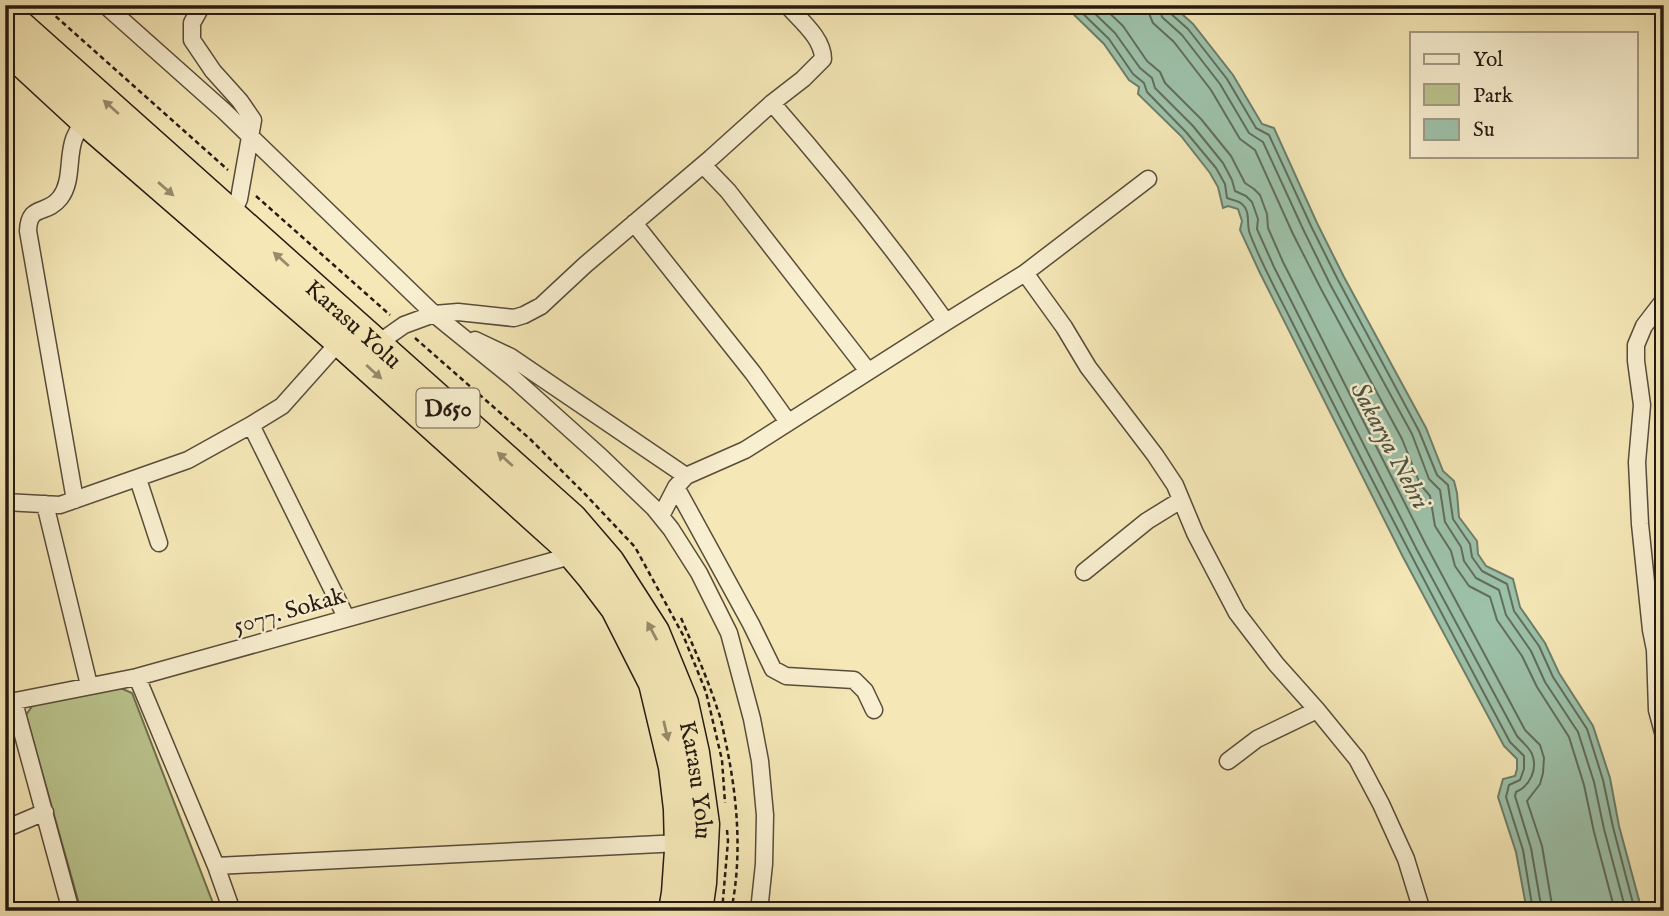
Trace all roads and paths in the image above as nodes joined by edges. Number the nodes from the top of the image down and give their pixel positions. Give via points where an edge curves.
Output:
1 (105, 5) edge
2 (204, 5) edge
3 (787, 5) edge
4 (5, 13) edge
5 (5, 46) edge
6 (772, 103) junction
7 (84, 118) junction
8 (250, 136) junction
9 (703, 165) junction
10 (1148, 179) dead end
11 (232, 215) junction
12 (634, 223) junction
13 (1025, 274) junction
14 (1664, 300) edge
15 (433, 314) junction
16 (946, 322) junction
17 (454, 330) junction
18 (340, 341) junction
19 (377, 344) junction
20 (868, 371) junction
21 (788, 422) junction
22 (251, 425) junction
23 (138, 479) junction
24 (681, 481) junction
25 (75, 500) junction
26 (1181, 500) junction
27 (5, 502) edge
28 (45, 504) junction
29 (661, 516) junction
30 (159, 543) dead end
31 (574, 555) junction
32 (1084, 572) dead end
33 (346, 617) junction
34 (681, 618) dead end
35 (137, 677) junction
36 (89, 685) junction
37 (10, 702) edge
38 (874, 710) dead end
39 (1317, 710) junction
40 (1664, 736) edge
41 (1228, 761) dead end
42 (45, 812) junction
43 (5, 830) edge
44 (680, 843) junction
45 (216, 866) junction
46 (71, 911) edge
47 (232, 911) edge
48 (674, 911) edge
49 (697, 911) edge
50 (731, 911) edge
51 (759, 911) edge
52 (1422, 911) edge

1 - 8 street
2 - 8 street via 192,23 192,40 253,120
3 - 6 street via 812,33 824,56
11 -> 4 highway, Karasu Yolu / D650
5 - 7 highway, Karasu Yolu / D650
6 - 9 street
6 - 16 street
7 -> 18 highway, Karasu Yolu / D650
7 - 25 street via 73,140 67,183 60,198 28,221
8 - 11 street
8 - 15 street
9 - 12 street
9 - 20 street
10 - 13 street
19 -> 11 highway, Karasu Yolu / D650
12 - 15 street via 541,306 524,315
12 - 21 street
13 - 16 street
13 - 26 street via 1088,368 1155,455
14 - 40 street via 1636,345 1642,405 1637,462 1640,524 1657,710
15 - 17 street
15 - 19 street via 404,325
16 - 20 street
17 - 24 street via 511,357
17 - 29 street via 601,457
18 - 22 street via 282,405
18 -> 31 highway, Karasu Yolu / D650
49 -> 19 highway, Karasu Yolu / D650 via 704,824 694,753 683,703 654,632 609,562 572,519
20 - 21 street
21 - 24 street via 745,450
22 - 23 street via 188,460
22 - 33 street
23 - 25 street
23 - 30 street
24 - 29 street
24 - 38 street via 773,669 786,676 854,680
25 - 28 street
26 - 32 street
26 - 39 street via 1237,613
27 - 28 street
28 - 36 street
29 - 51 street via 699,573 729,633 752,719 765,815
31 - 33 street, 5077. Sokak
31 -> 44 highway, Karasu Yolu / D650 via 616,608 654,683 674,766
33 - 35 street, 5077. Sokak
34 - 50 path via 719,711 728,752 736,833
35 - 36 street, 5077. Sokak
35 - 45 street
36 - 37 street, 5077. Sokak
37 - 42 street, 5077. Sokak
39 - 41 street via 1257,739
39 - 52 street via 1357,759 1381,804 1406,859
42 - 43 street
42 - 46 street, 5077. Sokak
44 - 45 street
44 - 48 highway, Karasu Yolu / D650
45 - 47 street

